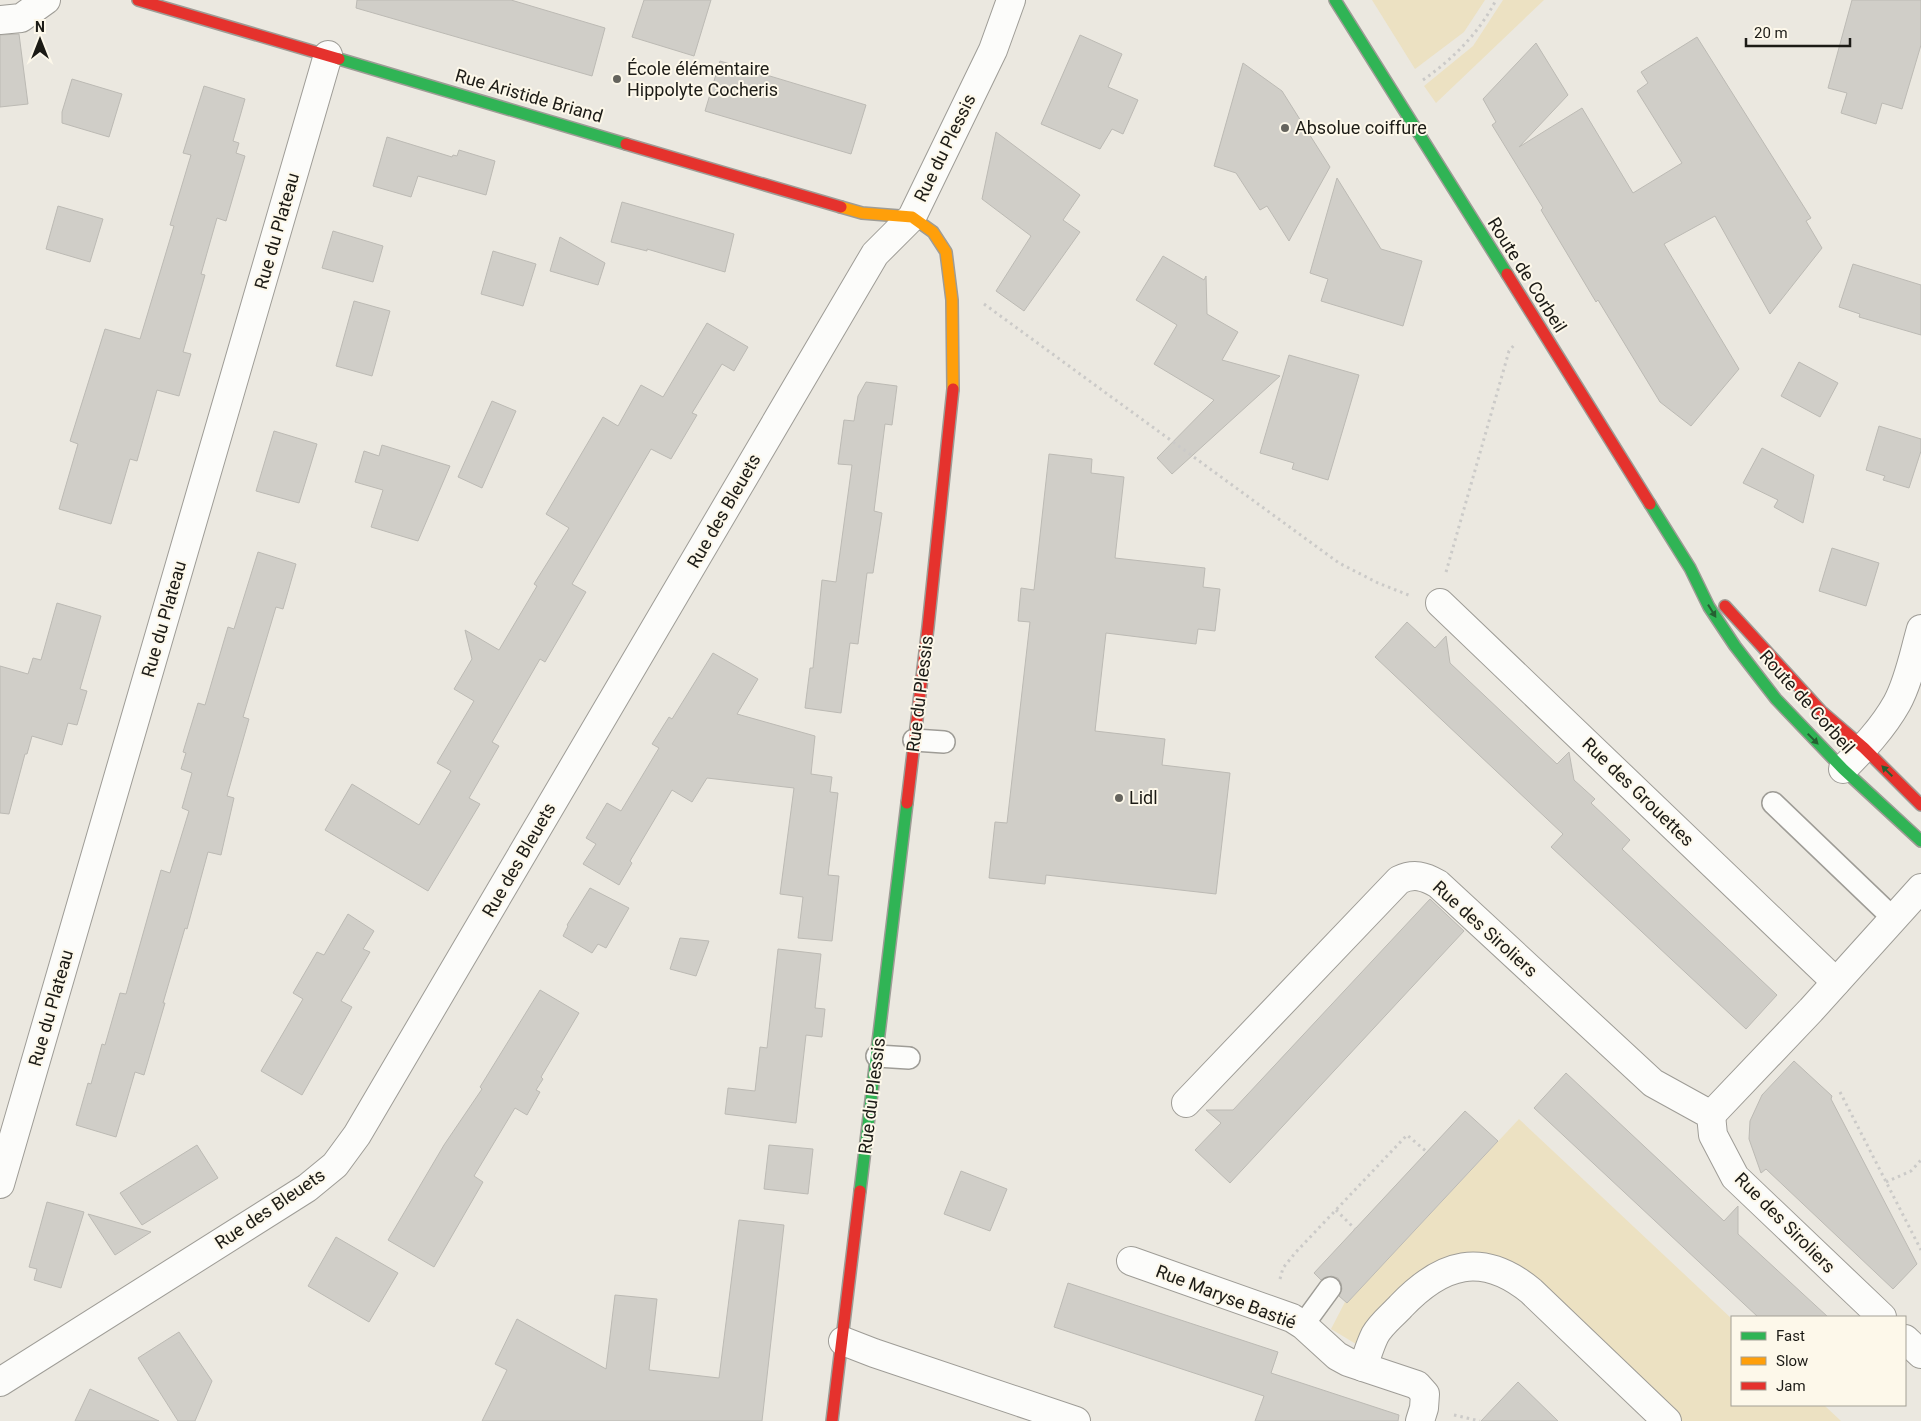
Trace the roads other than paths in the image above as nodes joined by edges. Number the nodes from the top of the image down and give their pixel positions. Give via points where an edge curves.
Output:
1 (46, 0) edge
2 (138, 0) edge
3 (1011, 0) edge
4 (1335, 0) edge
5 (0, 20) edge
6 (328, 55) junction
7 (912, 217) junction
8 (1690, 568) junction
9 (1440, 603) road end
10 (1921, 629) edge
11 (914, 740) junction
12 (944, 742) dead end
13 (1864, 748) junction
14 (1843, 769) junction
15 (1773, 803) dead end
16 (1921, 805) edge
17 (1921, 841) edge
18 (1921, 888) edge
19 (1894, 918) junction
20 (1836, 982) junction
21 (877, 1056) junction
22 (908, 1058) dead end
23 (1186, 1103) dead end
24 (1711, 1115) junction
25 (0, 1184) edge
26 (1131, 1261) dead end
27 (1330, 1288) dead end
28 (1881, 1316) edge
29 (1303, 1325) junction
30 (1906, 1340) edge
31 (843, 1341) junction
32 (1921, 1354) edge
33 (1363, 1367) junction
34 (0, 1382) edge
35 (832, 1421) edge
36 (1076, 1421) edge
37 (1420, 1421) edge
38 (1667, 1421) edge

1 - 5 street via 21,18
2 - 6 street, Rue Aristide Briand
3 - 7 street, Rue du Plessis via 993,50
4 - 8 street, Route de Corbeil
6 - 7 street, Rue Aristide Briand via 862,213
6 - 25 street, Rue du Plateau
7 - 11 street, Rue du Plessis via 933,232 946,252 952,300 954,364 953,398
7 - 34 street, Rue des Bleuets via 875,254 357,1136 335,1165 307,1188
8 - 13 street, Route de Corbeil via 1821,711
8 -> 14 street, Route de Corbeil via 1709,607 1735,646 1776,699
9 - 20 street, Rue des Grouettes
10 - 13 street via 1897,702
11 - 12 lane
11 - 21 street, Rue du Plessis
13 - 14 street
16 -> 13 street, Route de Corbeil
14 - 17 street, Route de Corbeil
15 - 19 lane
18 - 19 street
19 - 20 street
20 - 24 street
21 - 22 lane
21 - 31 street, Rue du Plessis
23 - 24 street, Rue des Siroliers via 1400,880 1418,875 1438,884 1653,1083
24 - 28 street, Rue des Siroliers via 1713,1136 1735,1177
26 - 29 street, Rue Maryse Bastié via 1292,1318
27 - 29 lane
29 - 33 street, Rue Maryse Bastié via 1337,1356
30 - 32 street
31 - 35 street, Rue du Plessis
31 - 36 street
33 - 37 street, Rue Maryse Bastié via 1417,1385 1425,1394
33 - 38 street via 1376,1333 1417,1289 1454,1269 1490,1268 1510,1276 1531,1291

